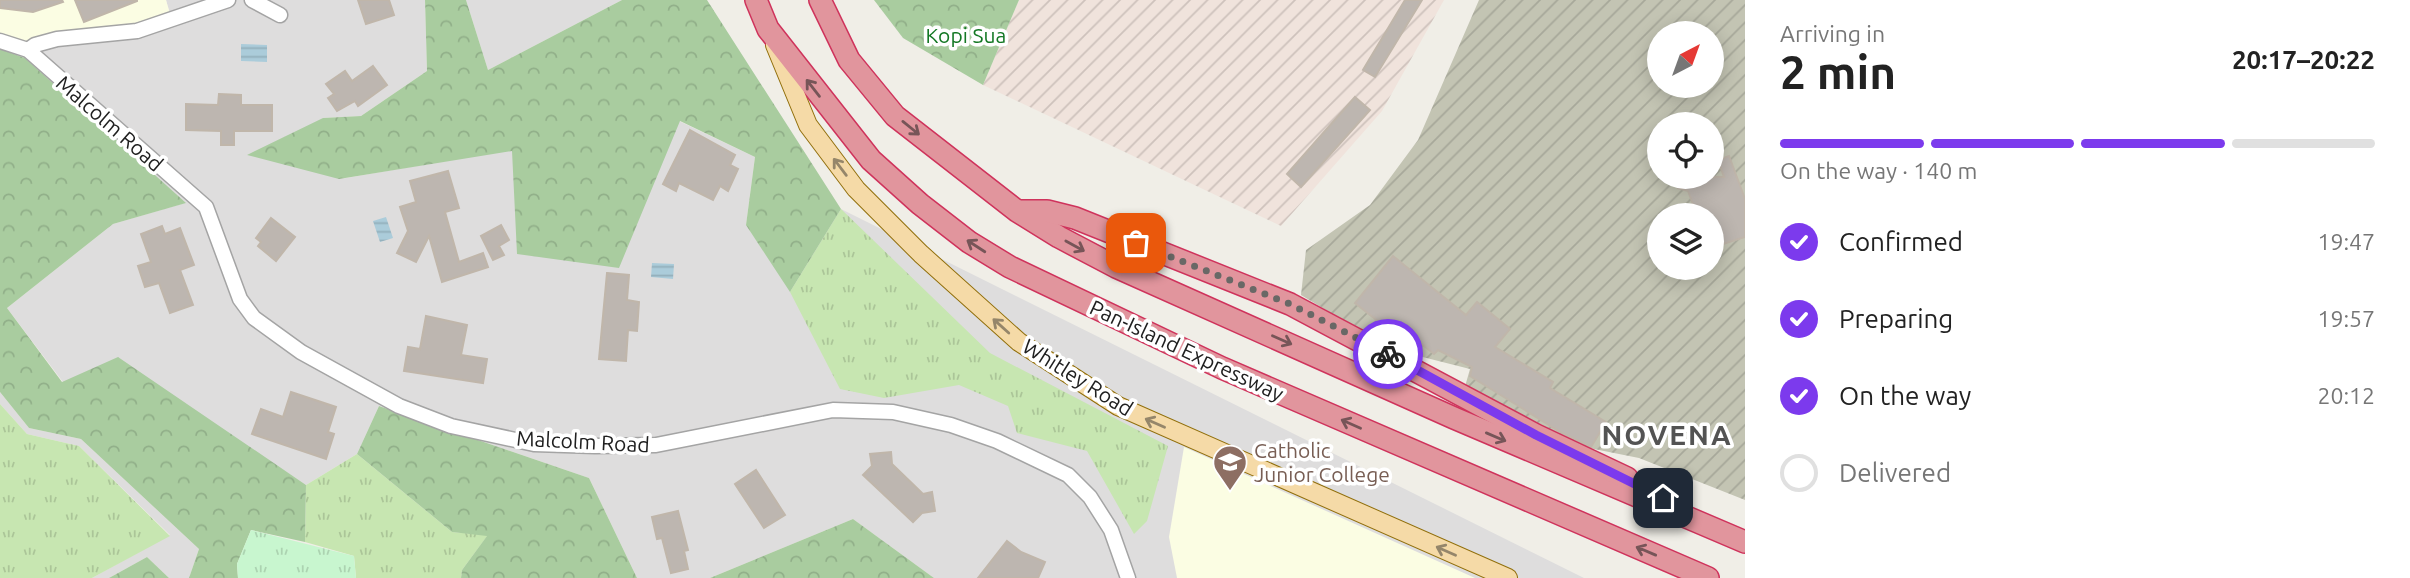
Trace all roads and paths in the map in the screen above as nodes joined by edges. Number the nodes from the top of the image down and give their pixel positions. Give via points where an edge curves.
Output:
1 (228, 0) edge
2 (252, 0) edge
3 (756, 0) edge
4 (820, 0) edge
5 (201, 3) edge
6 (280, 15) dead end
7 (768, 29) junction
8 (0, 41) edge
9 (28, 50) junction
10 (1017, 211) junction
11 (1711, 527) junction
12 (1745, 542) edge
13 (1128, 578) edge
14 (1508, 578) edge
15 (1709, 578) edge

1 - 5 street
2 - 6 street
3 - 7 highway, Pan-Island Expressway
4 -> 10 highway via 849,60 895,116
5 - 9 street via 137,31 57,39
14 -> 7 main road, Whitley Road via 1118,406 1019,342 856,189 808,125
15 -> 7 highway, Pan-Island Expressway via 1222,368 1010,267 969,242 872,160
8 - 9 street, Malcolm Road
9 - 13 street, Malcolm Road via 206,207 240,299 254,318 301,352 399,406 452,426 522,441 595,446 656,445 833,410 893,412 951,425 1068,475 1090,496 1111,530
10 -> 11 highway via 1137,277
10 - 11 highway via 1047,211 1074,218 1290,304 1536,435 1639,483
11 - 12 highway

